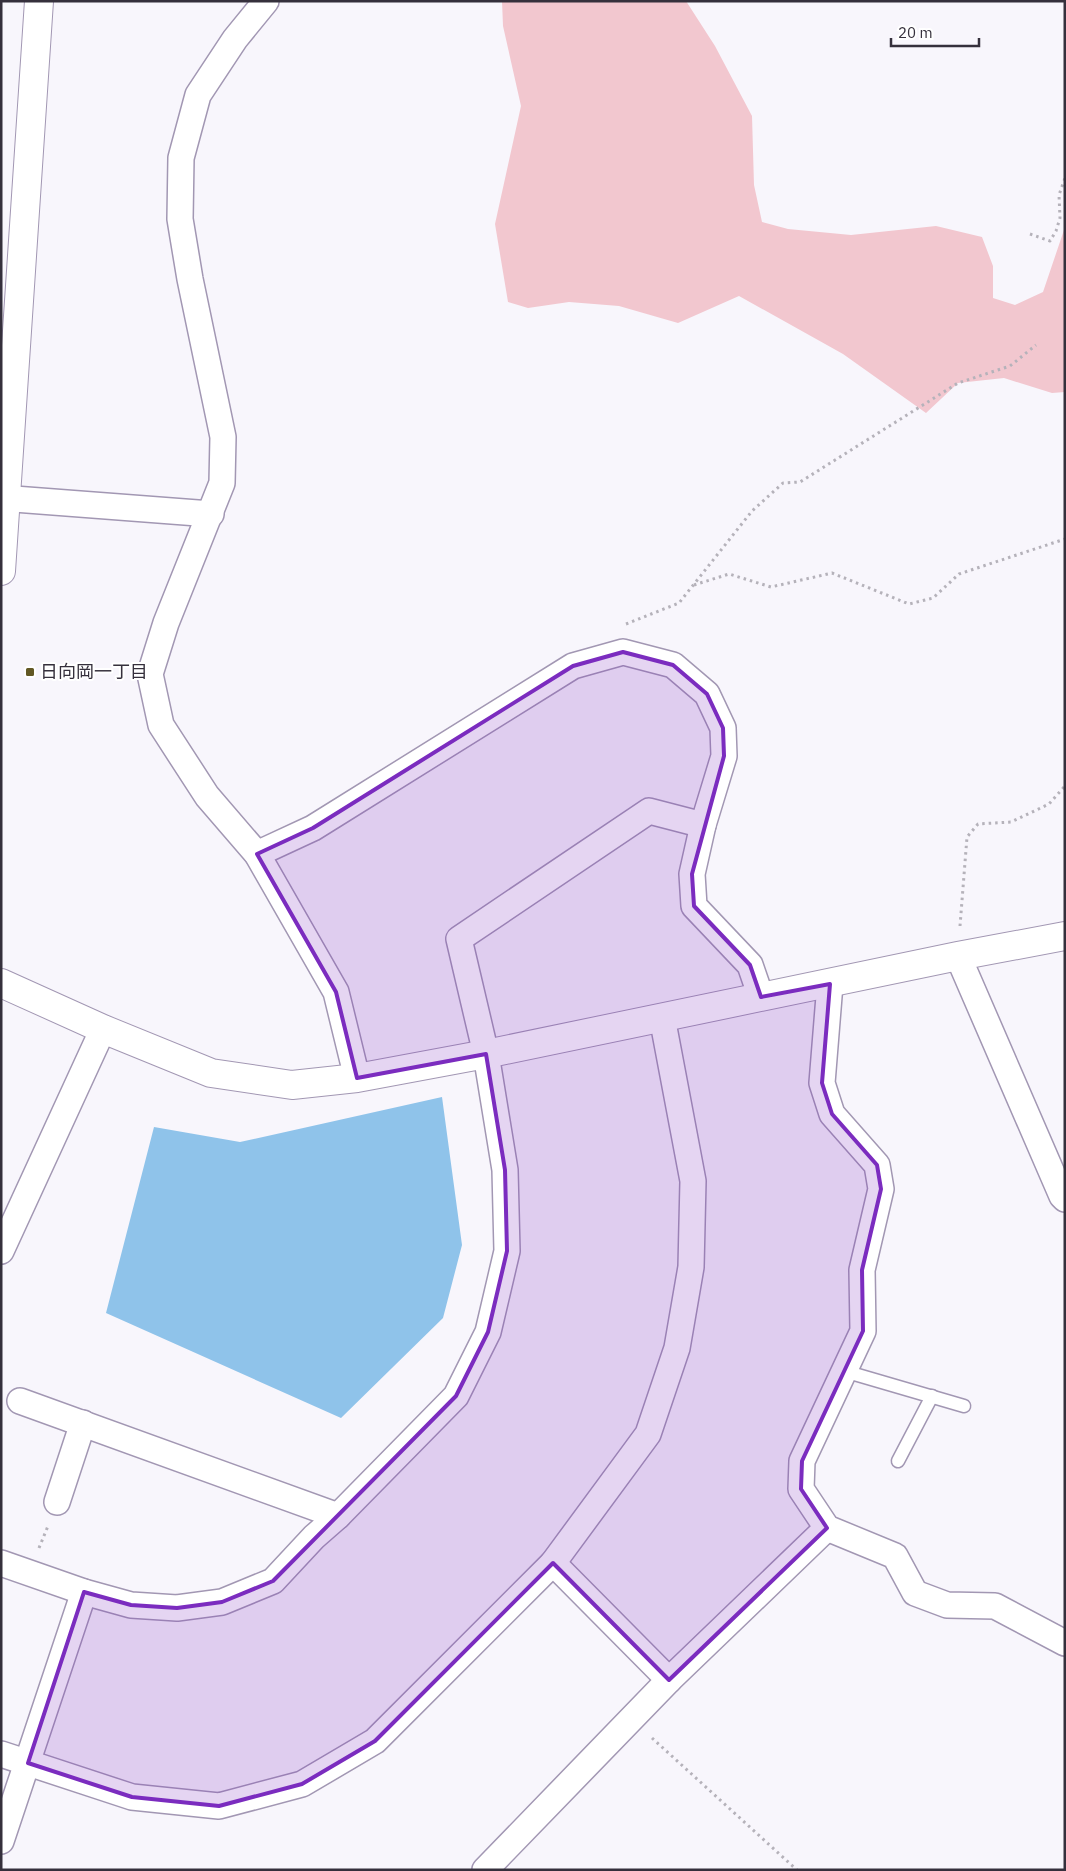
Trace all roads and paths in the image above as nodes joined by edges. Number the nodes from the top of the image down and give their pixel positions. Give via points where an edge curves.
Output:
1 (40, 1) edge
2 (266, 1) edge
3 (1065, 178) edge
4 (1030, 234) dead end
5 (1036, 345) dead end
6 (4, 498) edge
7 (211, 514) junction
8 (1065, 539) edge
9 (1, 572) edge
10 (693, 585) junction
11 (618, 627) dead end
12 (1065, 786) edge
13 (703, 825) junction
14 (257, 854) junction
15 (1065, 936) edge
16 (958, 956) junction
17 (1, 983) edge
18 (830, 984) junction
19 (761, 997) junction
20 (662, 1017) junction
21 (103, 1029) junction
22 (486, 1054) junction
23 (357, 1078) junction
24 (1065, 1199) edge
25 (1, 1251) edge
26 (844, 1371) junction
27 (932, 1396) junction
28 (20, 1401) dead end
29 (964, 1406) dead end
30 (82, 1423) junction
31 (898, 1461) dead end
32 (57, 1502) dead end
33 (338, 1516) junction
34 (826, 1528) junction
35 (1, 1563) edge
36 (553, 1563) junction
37 (84, 1592) junction
38 (1065, 1643) edge
39 (668, 1680) junction
40 (631, 1719) junction
41 (1, 1754) edge
42 (28, 1763) junction
43 (1, 1841) edge
44 (485, 1870) edge
45 (798, 1870) edge

1 - 6 street
2 - 7 street via 198,95 181,158 180,219 223,437 222,483
3 - 4 path via 1059,195 1060,218 1050,241
5 - 10 path via 1010,366 958,383 800,482 783,483 752,511
6 - 7 street
6 - 9 street
7 - 14 street via 166,623 150,674 161,725 207,796
8 - 10 path via 960,574 933,598 909,604 832,573 771,587 729,574
10 - 11 path via 679,603
12 - 16 path via 1049,804 1011,822 978,824 967,837
13 - 14 street via 724,756 723,728 707,694 673,665 624,652 573,666 313,828
13 - 19 street via 692,874 694,906 750,965
13 - 22 street via 649,811 459,939
14 - 23 street via 336,992
15 - 16 street
16 - 18 street
16 - 24 street
17 - 21 street
18 - 19 street
18 - 26 street via 822,1083 832,1114 877,1165 881,1189 862,1270 863,1331
19 - 20 street
20 - 22 street
20 - 36 street via 693,1181 691,1267 677,1348 648,1434
21 - 23 street via 211,1073 292,1085
21 - 25 street
22 - 23 street
22 - 33 street via 505,1170 506,1251 488,1332 456,1396
26 - 27 lane
26 - 34 street via 802,1462 801,1489
27 - 29 lane
27 - 31 lane
28 - 30 street
30 - 32 street
30 - 33 street
33 - 37 street via 273,1581 222,1602 177,1608 131,1605
34 - 38 street via 895,1556 915,1594 947,1605 995,1606
34 - 39 street
35 - 37 street
36 - 39 street
36 - 42 street via 375,1741 302,1784 219,1806 132,1798
37 - 42 street
39 - 40 street
40 - 44 street
40 - 45 path
41 - 42 street
42 - 43 street

